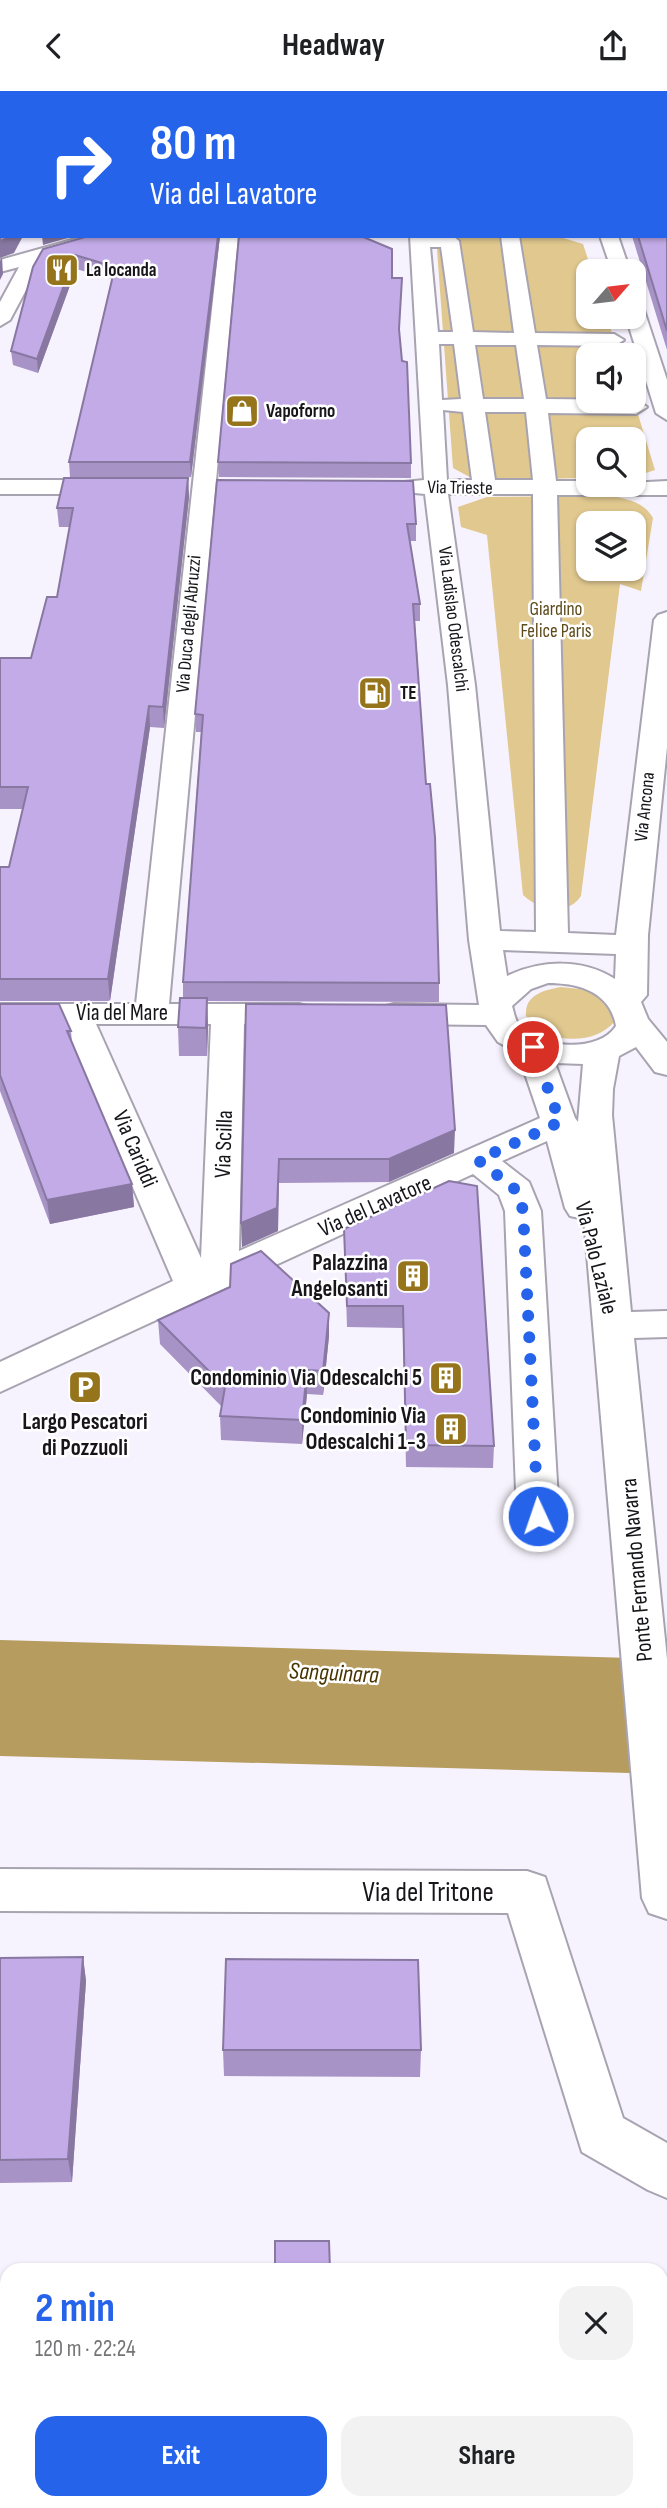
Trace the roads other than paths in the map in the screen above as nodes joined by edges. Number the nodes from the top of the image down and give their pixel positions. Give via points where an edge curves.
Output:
1 (100, 238) edge
2 (229, 238) edge
3 (415, 238) edge
4 (510, 238) edge
5 (610, 238) edge
6 (35, 255) junction
7 (617, 259) edge
8 (0, 266) edge
9 (0, 320) edge
10 (640, 329) edge
11 (426, 338) junction
12 (463, 338) junction
13 (526, 339) junction
14 (614, 340) dead end
15 (434, 405) junction
16 (473, 406) junction
17 (536, 406) junction
18 (576, 406) edge
19 (667, 413) edge
20 (484, 484) dead end
21 (0, 487) edge
22 (135, 487) edge
23 (175, 487) edge
24 (202, 487) junction
25 (228, 487) edge
26 (385, 487) edge
27 (436, 487) junction
28 (646, 488) edge
29 (667, 488) edge
30 (544, 489) junction
31 (576, 489) edge
32 (646, 497) edge
33 (667, 509) edge
34 (667, 620) edge
35 (485, 940) junction
36 (552, 943) junction
37 (632, 945) junction
38 (497, 1008) junction
39 (643, 1010) junction
40 (152, 1012) junction
41 (75, 1013) junction
42 (228, 1013) junction
43 (0, 1014) edge
44 (323, 1014) edge
45 (364, 1014) edge
46 (533, 1047) junction
47 (604, 1050) junction
48 (667, 1065) edge
49 (560, 1122) junction
50 (478, 1160) junction
51 (207, 1280) junction
52 (667, 1324) edge
53 (612, 1325) junction
54 (0, 1378) edge
55 (538, 1516) dead end
56 (0, 1890) edge
57 (667, 1898) edge
58 (667, 2172) edge

1 - 6 street
2 - 24 street, Via Duca degli Abruzzi
3 - 11 street, Via Ladislao Odescalchi
3 - 12 street via 450,241
4 - 13 street
5 - 7 street
6 - 8 street
6 - 9 street
10 - 19 street
11 - 12 street
11 - 15 street, Via Ladislao Odescalchi
12 - 13 street
12 - 16 street
13 - 14 street
13 - 17 street
15 - 16 street
15 - 27 street, Via Ladislao Odescalchi
16 - 17 street
16 - 20 street
17 - 18 street
17 - 30 street
21 - 22 street
23 - 24 street
24 - 25 street
24 - 40 street, Via Duca degli Abruzzi
26 - 27 street, Via Trieste
27 - 30 street, Via Trieste
27 - 35 street, Via Ladislao Odescalchi via 467,724
28 - 29 street, Via Trieste
30 - 31 street, Via Trieste
30 - 36 street
32 - 33 street
34 - 37 street, Via Ancona
35 - 36 street
35 - 38 street, Via Ladislao Odescalchi
36 - 37 street
37 - 39 street, Via Ancona
38 - 39 street via 507,989 520,981 559,973 603,979
38 - 45 street
38 - 46 street via 504,1029
39 - 47 street via 628,1039
39 - 48 street
40 - 41 street, Via del Mare
40 - 42 street, Via del Mare
41 - 43 street, Via del Mare
41 - 51 street, Via Cariddi
42 - 44 street, Via del Mare
42 - 51 street, Via Scilla
46 - 47 street via 577,1054
46 - 49 street, Via Palo Laziale
47 - 53 street, Via Palo Laziale via 593,1095
49 - 50 street, Via del Lavatore
49 - 53 street, Via Palo Laziale
50 - 51 street, Via del Lavatore
50 - 55 street via 516,1190 523,1210
51 - 54 street, Via del Lavatore
52 - 53 street
53 - 57 street, Ponte Fernando Navarra
56 - 58 street, Via del Tritone via 527,1892 601,2134

